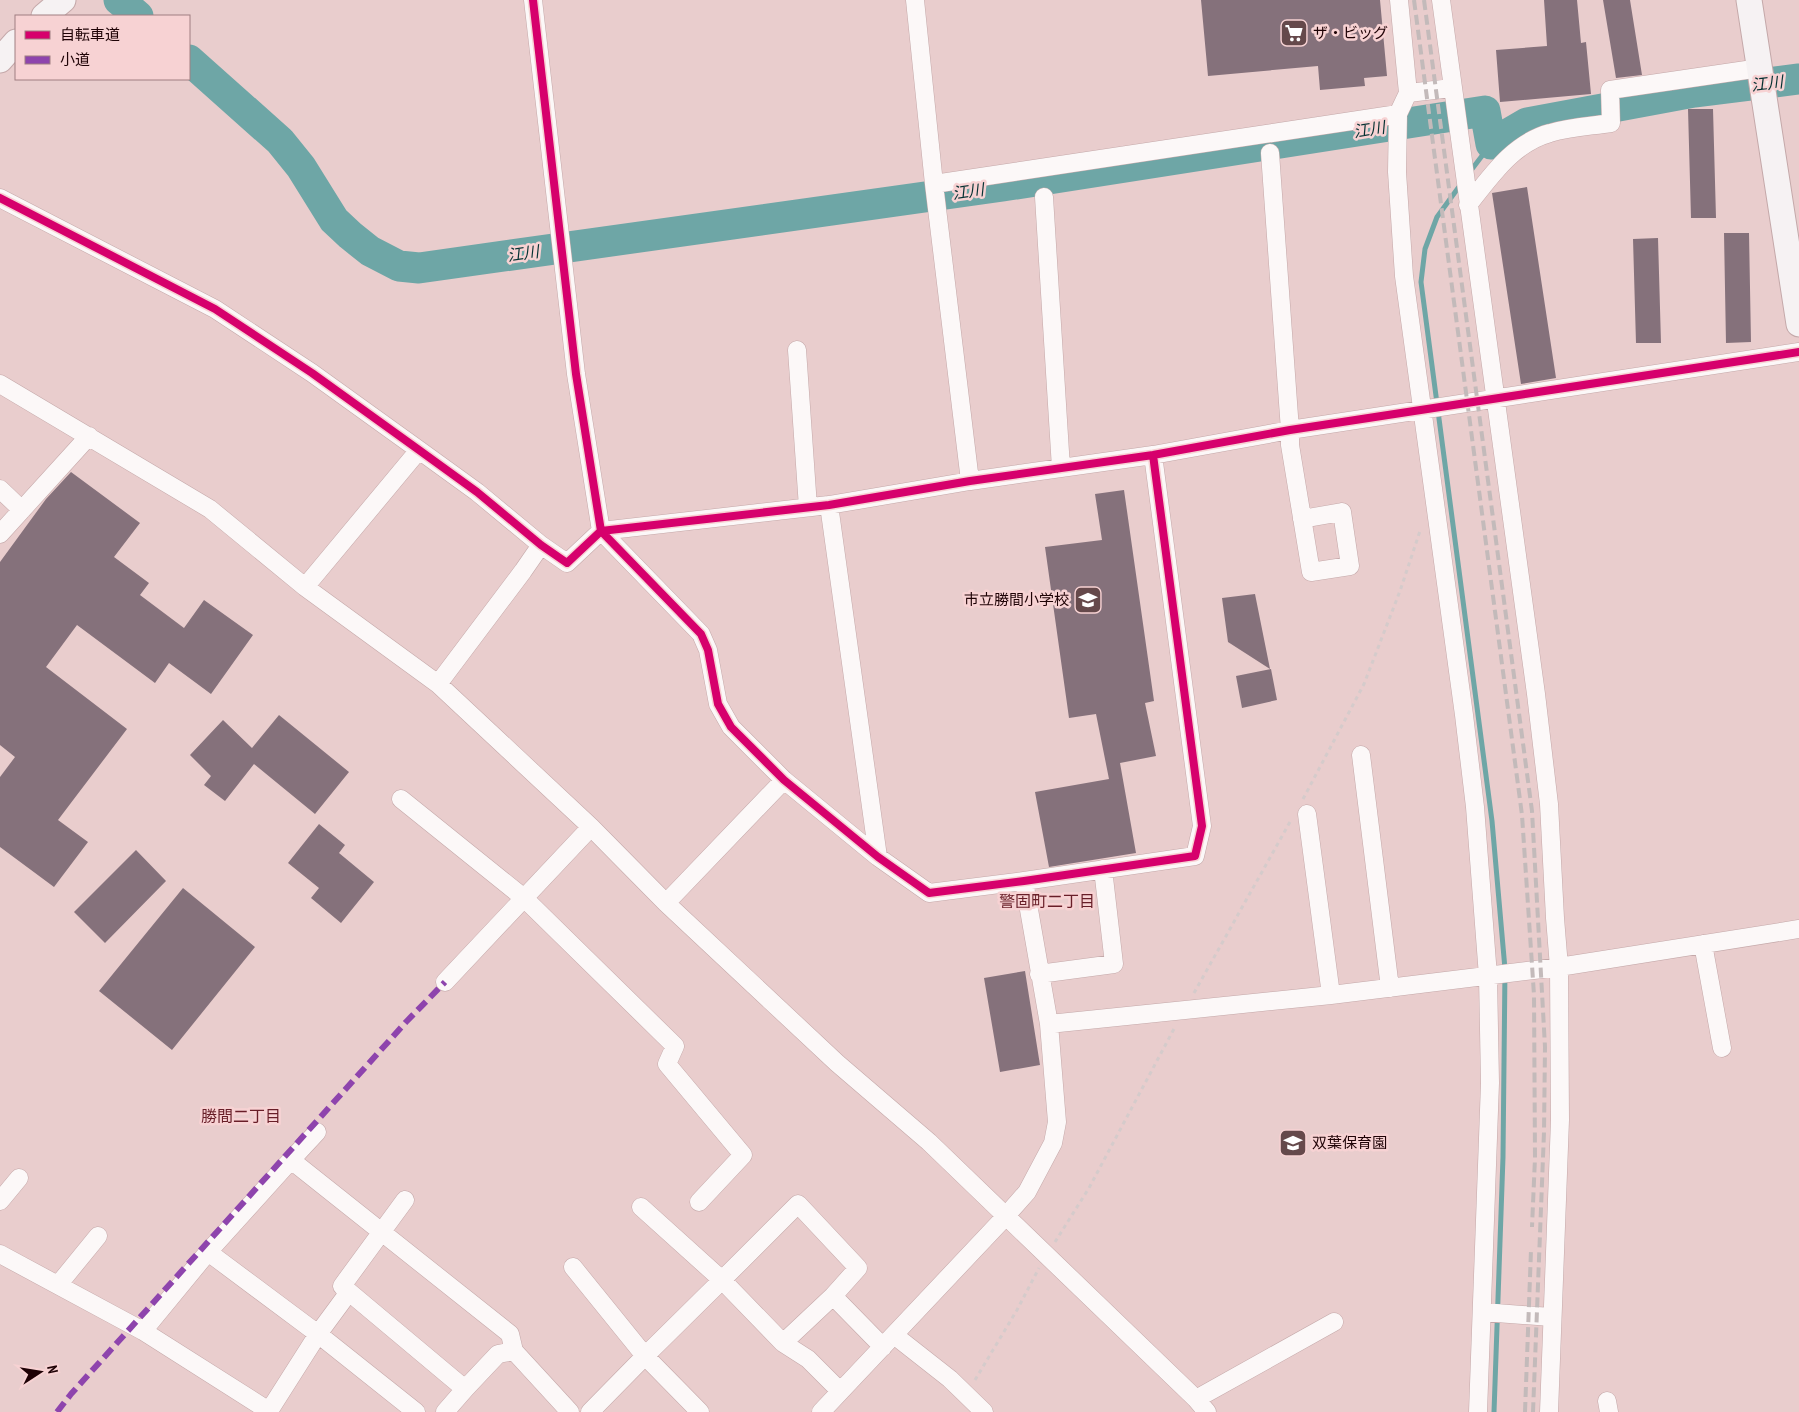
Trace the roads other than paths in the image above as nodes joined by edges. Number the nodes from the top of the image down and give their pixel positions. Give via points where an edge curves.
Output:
1 (63, 0) edge
2 (533, 0) edge
3 (915, 0) edge
4 (1399, 0) edge
5 (1441, 0) edge
6 (1750, 0) edge
7 (45, 15) edge
8 (15, 43) edge
9 (0, 60) edge
10 (1760, 68) junction
11 (1452, 88) junction
12 (1408, 93) junction
13 (1398, 114) junction
14 (1270, 153) dead end
15 (934, 184) junction
16 (1044, 197) dead end
17 (0, 198) edge
18 (1468, 205) junction
19 (1799, 324) edge
20 (797, 350) dead end
21 (1799, 352) edge
22 (0, 384) edge
23 (1496, 399) junction
24 (1424, 411) junction
25 (1290, 430) junction
26 (89, 436) junction
27 (419, 450) junction
28 (1153, 455) junction
29 (1061, 468) junction
30 (970, 481) junction
31 (0, 489) edge
32 (829, 505) junction
33 (808, 507) junction
34 (22, 510) junction
35 (1302, 519) dead end
36 (601, 530) junction
37 (0, 534) edge
38 (540, 545) junction
39 (305, 587) junction
40 (438, 684) junction
41 (1361, 755) dead end
42 (784, 780) junction
43 (401, 799) dead end
44 (1304, 809) road end
45 (591, 827) junction
46 (878, 857) junction
47 (1102, 869) junction
48 (1024, 881) junction
49 (524, 898) junction
50 (666, 903) junction
51 (1799, 929) edge
52 (1703, 944) junction
53 (1559, 967) junction
54 (1039, 974) junction
55 (1488, 976) junction
56 (445, 982) dead end
57 (1390, 988) junction
58 (1332, 995) junction
59 (1049, 1024) junction
60 (1722, 1048) dead end
61 (317, 1132) dead end
62 (291, 1160) junction
63 (19, 1178) dead end
64 (405, 1200) dead end
65 (0, 1201) edge
66 (699, 1202) dead end
67 (641, 1207) dead end
68 (1006, 1217) junction
69 (381, 1232) junction
70 (98, 1236) dead end
71 (208, 1252) junction
72 (0, 1254) edge
73 (573, 1267) dead end
74 (722, 1280) junction
75 (58, 1284) junction
76 (349, 1292) junction
77 (833, 1296) junction
78 (1483, 1312) junction
79 (1551, 1317) junction
80 (1334, 1322) dead end
81 (143, 1331) junction
82 (318, 1334) junction
83 (888, 1341) junction
84 (783, 1343) junction
85 (514, 1351) junction
86 (645, 1356) junction
87 (465, 1389) junction
88 (840, 1391) junction
89 (1202, 1405) edge
90 (270, 1412) edge
91 (416, 1412) edge
92 (445, 1412) edge
93 (570, 1412) edge
94 (590, 1412) edge
95 (700, 1412) edge
96 (820, 1412) edge
97 (984, 1412) edge
98 (1478, 1412) edge
99 (1549, 1412) edge

1 - 7 street
2 - 36 street via 576,374
3 - 15 street
4 - 12 street
5 - 11 street
6 - 10 street
8 - 9 street
10 - 18 street via 1610,90 1612,123 1550,133 1525,144 1499,164
10 - 19 street
11 - 12 street
11 - 18 street
12 - 13 street
13 - 15 street
13 - 24 street via 1397,172 1404,276
14 - 25 street
15 - 30 street
16 - 29 street
17 - 27 street via 215,309 312,373
18 - 23 street
20 - 33 street
21 - 23 street
22 - 26 street
23 - 24 street
23 - 53 street via 1549,804
24 - 25 street
24 - 55 street via 1475,806
25 - 28 street
25 - 35 street
26 - 34 street
26 - 39 street via 210,509
27 - 38 street via 477,492
27 - 39 street
28 - 29 street
28 - 47 street via 1202,826 1195,856
29 - 30 street
30 - 32 street
31 - 34 street
32 - 33 street
32 - 46 street
33 - 36 street
34 - 37 street
36 - 38 street via 566,563
36 - 42 street via 701,634 708,650 718,704 732,727
38 - 40 street
39 - 40 street
40 - 45 street
41 - 57 street
42 - 46 street
42 - 50 street
43 - 49 street
44 - 58 street
45 - 49 street
45 - 50 street
46 - 48 street via 928,893
47 - 48 street
47 - 54 street via 1114,964
48 - 54 street
49 - 56 street
49 - 66 street via 675,1046 667,1064 743,1155
50 - 68 street via 837,1063 929,1142
51 - 52 street
52 - 53 street
52 - 60 street
53 - 55 street
53 - 79 street via 1560,1120
54 - 59 street
55 - 57 street
55 - 78 street via 1490,1083
57 - 58 street
58 - 59 street
59 - 68 street via 1057,1122 1053,1143 1027,1192
61 - 62 street
62 - 69 street
62 - 71 street
63 - 65 street
64 - 69 street
67 - 74 street
68 - 83 street
68 - 89 street
69 - 76 street via 342,1286
69 - 85 street via 510,1334
70 - 75 street
71 - 81 street
71 - 82 street
72 - 75 street
73 - 86 street
74 - 77 street via 798,1204 858,1268
74 - 84 street
74 - 86 street
75 - 81 street
76 - 82 street
76 - 87 street
77 - 83 street
77 - 84 street
78 - 79 street
78 - 98 street
79 - 99 street
80 - 89 street
81 - 90 street
82 - 90 street
82 - 91 street
83 - 88 street
83 - 97 street via 950,1379
84 - 88 street via 808,1359
85 - 87 street via 498,1354
85 - 93 street
86 - 94 street
86 - 95 street
87 - 92 street
88 - 96 street

